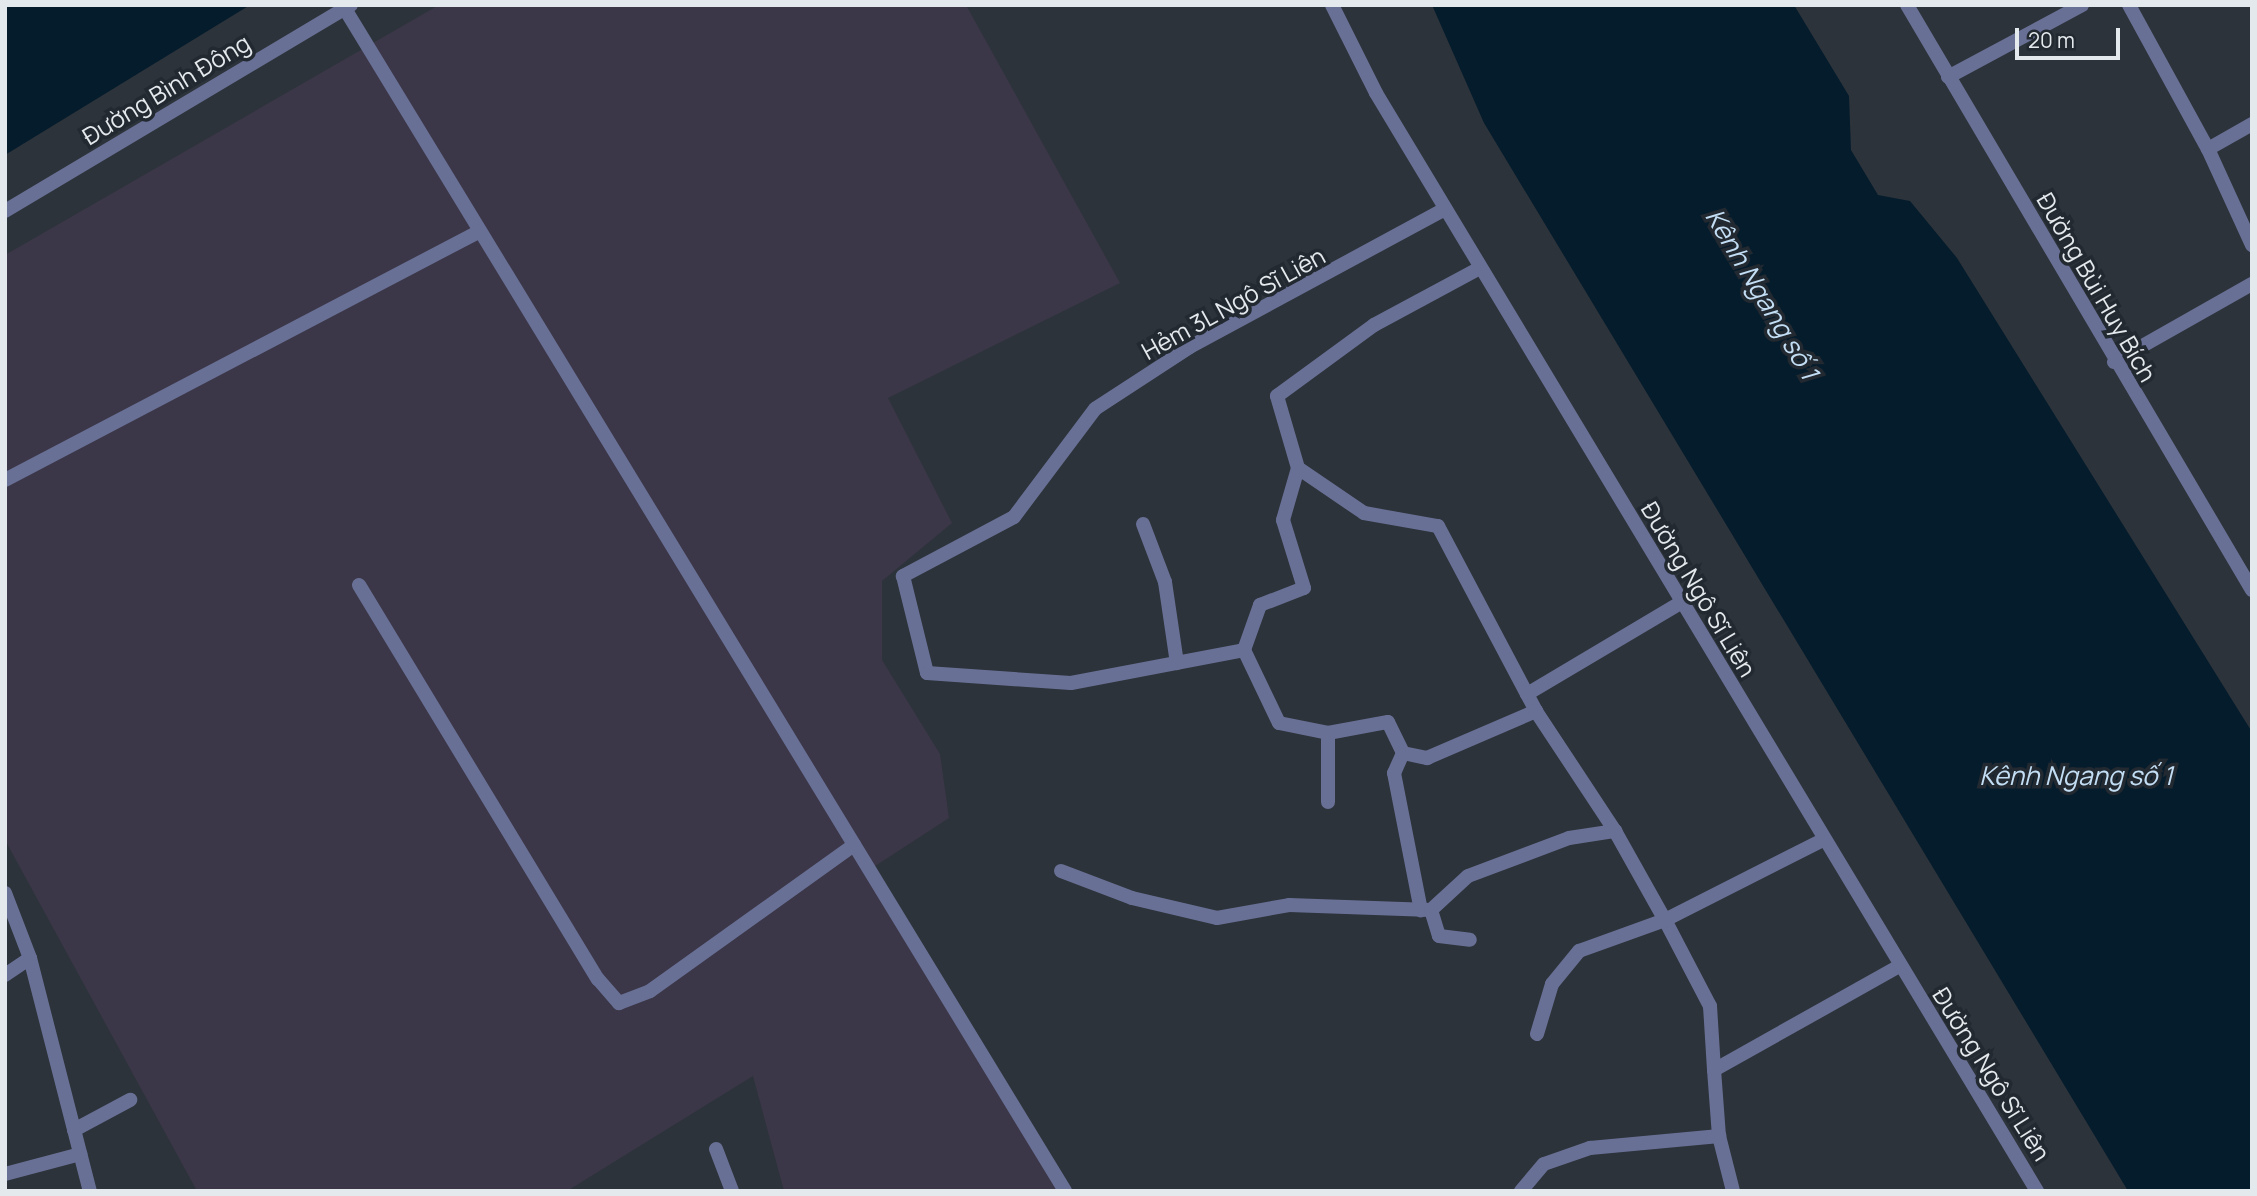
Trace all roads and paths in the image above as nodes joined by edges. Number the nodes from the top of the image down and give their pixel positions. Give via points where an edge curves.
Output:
1 (1332, 5) edge
2 (1907, 5) edge
3 (2082, 5) edge
4 (2129, 5) edge
5 (348, 7) edge
6 (1948, 77) junction
7 (2252, 124) edge
8 (2208, 149) junction
9 (1445, 209) junction
10 (5, 211) edge
11 (480, 231) junction
12 (2252, 245) edge
13 (1480, 268) junction
14 (2252, 284) edge
15 (2114, 362) junction
16 (1298, 468) junction
17 (5, 480) edge
18 (1143, 524) dead end
19 (359, 585) dead end
20 (2252, 590) edge
21 (1680, 603) junction
22 (1244, 650) junction
23 (1177, 663) junction
24 (1527, 694) junction
25 (1536, 711) junction
26 (1328, 733) junction
27 (1404, 753) junction
28 (1328, 802) dead end
29 (1615, 831) junction
30 (1823, 839) junction
31 (854, 845) junction
32 (1061, 871) dead end
33 (5, 893) edge
34 (1426, 910) junction
35 (1665, 920) junction
36 (1470, 940) dead end
37 (30, 958) junction
38 (1899, 966) junction
39 (5, 975) edge
40 (1538, 1034) dead end
41 (1714, 1070) junction
42 (130, 1100) dead end
43 (74, 1130) junction
44 (1719, 1136) junction
45 (716, 1149) dead end
46 (80, 1154) junction
47 (5, 1174) edge
48 (90, 1191) edge
49 (732, 1191) edge
50 (1065, 1191) edge
51 (1521, 1191) edge
52 (1732, 1191) edge
53 (2037, 1191) edge

1 - 9 street, Đường Ngô Sĩ Liên
2 - 6 street, Đường Bùi Huy Bích
3 - 6 street
4 - 8 street
5 - 10 street, Đường Bình Đông
5 - 11 street
6 - 15 street, Đường Bùi Huy Bích
7 - 8 street
8 - 12 street
9 - 13 street, Đường Ngô Sĩ Liên
9 - 23 street, Hẻm 3L Ngô Sĩ Liên via 1190,346 1095,409 1014,517 903,576 927,673 1070,683
11 - 17 street
11 - 31 street
13 - 16 street via 1374,325 1277,396
13 - 21 street, Đường Ngô Sĩ Liên
14 - 15 street
15 - 20 street, Đường Bùi Huy Bích
16 - 22 street via 1283,520 1304,588 1260,606
16 - 24 street via 1364,513 1438,526
18 - 23 street via 1165,582
19 - 31 street via 598,979 620,1003 650,991
21 - 24 street
21 - 30 street, Đường Ngô Sĩ Liên
22 - 23 street
22 - 26 street via 1279,723
24 - 25 street
25 - 27 street via 1427,758
25 - 29 street
26 - 27 street via 1388,722
26 - 28 street
27 - 34 street via 1394,773
29 - 34 street via 1569,838 1468,876
29 - 35 street
30 - 35 street
30 - 38 street, Đường Ngô Sĩ Liên
31 - 50 street
32 - 34 street via 1132,898 1217,918 1289,905
33 - 37 street
34 - 36 street via 1439,936
35 - 40 street via 1579,951 1552,984
35 - 41 street via 1710,1006
37 - 39 street
37 - 43 street
38 - 41 street
38 - 53 street, Đường Ngô Sĩ Liên
41 - 44 street
42 - 43 street
43 - 46 street
44 - 51 street via 1590,1148 1544,1164
44 - 52 street
45 - 49 street
46 - 47 street
46 - 48 street

